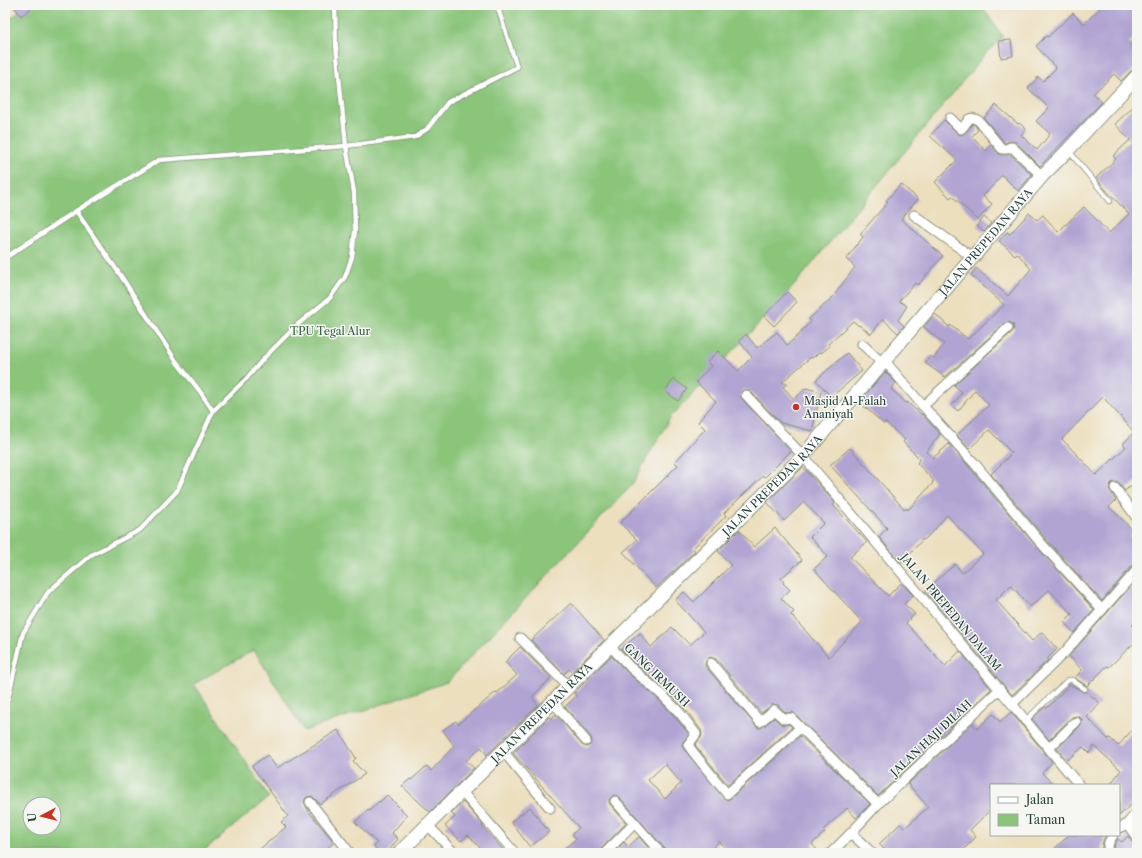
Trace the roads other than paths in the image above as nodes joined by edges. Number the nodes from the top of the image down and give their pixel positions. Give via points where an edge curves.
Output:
1 (335, 5) edge
2 (497, 5) edge
3 (1137, 76) edge
4 (950, 118) dead end
5 (346, 146) junction
6 (1068, 150) junction
7 (1042, 176) junction
8 (1110, 201) dead end
9 (76, 211) junction
10 (914, 215) dead end
11 (972, 257) junction
12 (5, 258) edge
13 (1008, 328) dead end
14 (862, 344) dead end
15 (883, 361) junction
16 (746, 395) dead end
17 (923, 406) junction
18 (213, 411) junction
19 (803, 456) junction
20 (1115, 488) dead end
21 (1137, 518) edge
22 (1137, 570) edge
23 (1102, 610) junction
24 (520, 638) dead end
25 (610, 646) junction
26 (711, 663) dead end
27 (568, 687) junction
28 (1000, 689) junction
29 (1085, 689) dead end
30 (5, 700) edge
31 (553, 702) junction
32 (1012, 704) junction
33 (1026, 720) junction
34 (1076, 722) dead end
35 (800, 728) junction
36 (586, 741) dead end
37 (1049, 748) junction
38 (503, 751) junction
39 (1078, 784) edge
40 (462, 792) junction
41 (615, 801) dead end
42 (310, 802) dead end
43 (878, 804) junction
44 (550, 808) dead end
45 (1137, 812) edge
46 (635, 823) junction
47 (428, 825) junction
48 (1123, 826) edge
49 (851, 833) junction
50 (1112, 836) edge
51 (1137, 838) edge
52 (350, 853) edge
53 (399, 853) edge
54 (454, 853) edge
55 (515, 853) edge
56 (605, 853) edge
57 (661, 853) edge
58 (831, 853) edge
59 (872, 853) edge
60 (1107, 853) edge

1 - 5 lane via 335,35
2 - 5 lane via 517,67 448,102 427,129 414,137
3 - 6 street, JALAN PREPEDAN RAYA
4 - 7 street via 961,129 969,119 979,121 1002,149 1012,147
5 - 9 lane via 159,160
5 - 18 lane via 354,192 355,231 352,257 345,277 330,298 297,325
6 - 7 street, JALAN PREPEDAN RAYA
6 - 8 lane
7 - 11 street, JALAN PREPEDAN RAYA
9 - 12 lane
9 - 18 lane via 176,361
10 - 11 street
11 - 15 street, JALAN PREPEDAN RAYA
13 - 17 street
14 - 15 street
15 - 17 street
15 - 19 street, JALAN PREPEDAN RAYA
16 - 19 street, JALAN PREPEDAN DALAM
17 - 23 street
18 - 30 lane via 177,491 140,530 91,555 48,592 23,632 8,699
19 - 25 street, JALAN PREPEDAN RAYA
19 - 28 street, JALAN PREPEDAN DALAM
20 - 21 street
22 - 23 street
23 - 32 street via 1065,652
24 - 27 street
25 - 27 street, JALAN PREPEDAN RAYA
25 - 35 street, GANG IRMUSH via 680,713 696,734 688,745 727,794
26 - 35 street via 760,722 774,710 784,719 791,718
27 - 31 street, JALAN PREPEDAN RAYA
28 - 32 street, JALAN PREPEDAN DALAM
28 - 43 street, JALAN HAJI DILAH
29 - 33 lane via 1068,680
31 - 36 street
31 - 38 street, JALAN PREPEDAN RAYA
32 - 33 street, JALAN PREPEDAN DALAM
33 - 37 street, JALAN PREPEDAN DALAM
34 - 37 street
35 - 43 street
37 - 39 street, JALAN PREPEDAN DALAM
38 - 40 street, JALAN PREPEDAN RAYA
38 - 44 street
40 - 47 street, JALAN PREPEDAN RAYA
40 - 55 street
41 - 46 street
42 - 52 street
43 - 49 street
45 - 48 street
46 - 56 street
46 - 57 street
47 - 53 street, JALAN PREPEDAN RAYA
47 - 54 street
48 - 51 street
49 - 58 street
49 - 59 street
50 - 60 street

